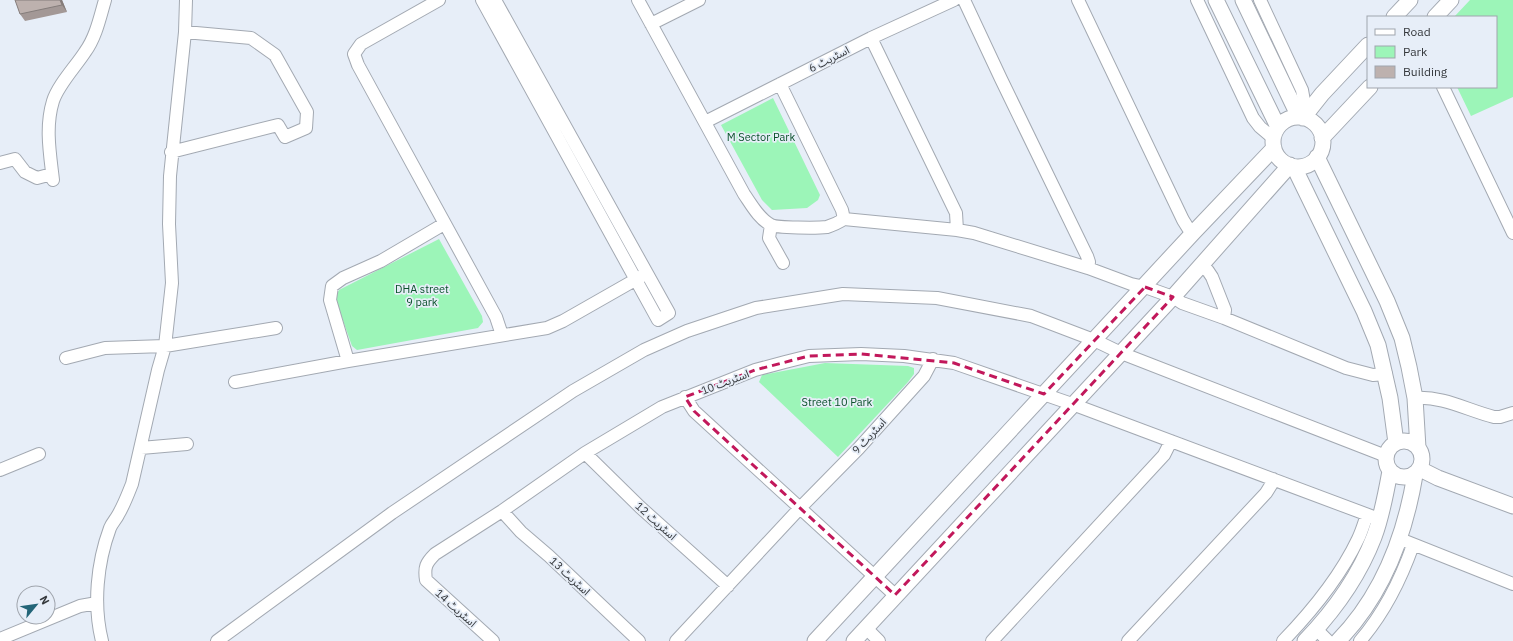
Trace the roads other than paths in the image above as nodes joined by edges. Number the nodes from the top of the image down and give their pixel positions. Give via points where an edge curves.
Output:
1 (105, 0) edge
2 (186, 0) edge
3 (439, 0) edge
4 (482, 0) edge
5 (495, 0) edge
6 (638, 0) edge
7 (699, 0) edge
8 (954, 0) edge
9 (964, 0) edge
10 (1078, 0) edge
11 (1197, 0) edge
12 (1216, 0) edge
13 (1243, 0) edge
14 (1260, 0) edge
15 (1451, 0) edge
16 (1408, 1) edge
17 (1395, 16) edge
18 (1436, 16) edge
19 (651, 24) junction
20 (185, 32) junction
21 (871, 38) junction
22 (1367, 46) edge
23 (780, 84) junction
24 (1369, 88) edge
25 (1443, 88) edge
26 (1301, 118) junction
27 (705, 122) junction
28 (1275, 137) junction
29 (1322, 138) junction
30 (171, 152) junction
31 (1317, 158) junction
32 (0, 163) edge
33 (1292, 166) junction
34 (844, 219) junction
35 (444, 224) junction
36 (771, 225) junction
37 (957, 230) junction
38 (1193, 233) junction
39 (1513, 233) edge
40 (783, 263) dead end
41 (1201, 266) junction
42 (1088, 268) junction
43 (647, 274) junction
44 (635, 280) junction
45 (1145, 287) junction
46 (1173, 297) junction
47 (1224, 318) junction
48 (276, 328) dead end
49 (502, 335) junction
50 (1094, 340) junction
51 (165, 346) junction
52 (1121, 353) junction
53 (66, 358) dead end
54 (933, 359) junction
55 (348, 361) junction
56 (1386, 374) junction
57 (235, 382) dead end
58 (1044, 394) junction
59 (685, 397) junction
60 (1415, 398) junction
61 (1072, 404) junction
62 (1513, 412) edge
63 (1171, 441) junction
64 (1396, 443) junction
65 (187, 444) dead end
66 (141, 448) junction
67 (1418, 448) junction
68 (585, 453) junction
69 (39, 454) dead end
70 (1386, 456) junction
71 (0, 470) edge
72 (1390, 472) junction
73 (1418, 472) junction
74 (1273, 479) junction
75 (1513, 506) edge
76 (800, 508) junction
77 (502, 511) junction
78 (1373, 517) junction
79 (1407, 542) junction
80 (425, 572) joint
81 (875, 577) junction
82 (1513, 584) edge
83 (728, 586) junction
84 (895, 595) junction
85 (97, 603) junction
86 (866, 628) junction
87 (1316, 629) junction
88 (0, 639) edge
89 (102, 641) edge
90 (218, 641) edge
91 (492, 641) edge
92 (639, 641) edge
93 (676, 641) edge
94 (815, 641) edge
95 (854, 641) edge
96 (879, 641) edge
97 (992, 641) edge
98 (1128, 641) edge
99 (1283, 641) edge
100 (1305, 641) edge
101 (1328, 641) edge
102 (1338, 641) edge
103 (1360, 641) edge

1 - 32 street via 87,50 53,100 47,134 53,177 37,178 25,172 15,159
2 - 20 street
3 - 35 street via 361,44 354,54
4 - 44 street
5 - 43 street
6 - 19 street
7 - 19 street
8 - 21 street, اسٹریٹ 6
9 - 42 street via 1087,256
10 - 38 street via 1183,220
11 - 28 street via 1253,118 1260,127
12 - 28 street
13 - 26 street
14 - 26 street via 1302,90 1304,101
15 - 18 street
16 - 17 street
19 - 27 street
20 - 30 street
20 - 30 street via 251,38 275,55 307,112 306,128 285,138 278,126
21 - 23 street, اسٹریٹ 6
21 - 37 street via 956,214
22 - 26 street
23 - 27 street, اسٹریٹ 6
23 - 34 street via 842,210
24 - 29 street
25 - 39 street
26 - 28 street via 1289,119
26 - 29 street via 1314,123
27 - 36 street via 744,194
28 - 33 street via 1280,159
28 - 38 street
29 - 31 street via 1322,148
30 - 51 street via 169,224 172,283
31 - 33 street via 1307,165
31 - 60 street via 1396,323 1406,352
33 - 41 street
33 - 56 street via 1373,331
34 - 36 street via 825,227
34 - 37 street
35 - 49 street via 496,318
35 - 55 street via 381,261 342,278 332,286 330,300
36 - 40 street via 769,238
37 - 42 street via 1007,242
38 - 45 street
41 - 46 street
41 - 47 street via 1212,277 1225,310
42 - 45 street
43 - 44 street
43 - 44 street via 669,313 658,320
44 - 49 street via 563,322 547,328
45 - 46 street
45 - 50 street
46 - 47 street via 1182,304
46 - 52 street
47 - 56 street via 1346,368 1373,375
48 - 51 street
49 - 55 street
50 - 52 street
50 - 58 street
50 - 90 street via 1031,316 937,298 843,294 756,308 687,331 644,350 573,391 392,514
51 - 53 street via 105,348
51 - 66 street
52 - 61 street
52 - 70 street
54 - 58 street, اسٹریٹ 10 via 954,363
54 - 59 street, اسٹریٹ 10 via 861,354 809,356 755,370
54 - 76 street, اسٹریٹ 9 via 924,376
55 - 57 street
56 - 64 street
58 - 61 street, اسٹریٹ 10
58 - 81 street
59 - 68 street, اسٹریٹ 10 via 662,407
59 - 76 street via 694,411
60 - 62 street via 1447,402 1494,417
60 - 67 street
61 - 63 street, اسٹریٹ 10
61 - 84 street
63 - 74 street, اسٹریٹ 10
63 - 97 street via 1164,455
64 - 67 street via 1408,441
64 - 70 street via 1389,448
65 - 66 street
66 - 85 street via 128,496 111,526 104,547
67 - 73 street via 1422,454
68 - 77 street, اسٹریٹ 10
68 - 83 street, اسٹریٹ 12
69 - 71 street
70 - 72 street
72 - 73 street via 1402,478
72 - 78 street
73 - 75 street
73 - 79 street via 1412,494
74 - 78 street, اسٹریٹ 10
74 - 98 street via 1266,493
76 - 81 street
76 - 83 street, اسٹریٹ 9
77 - 80 street, اسٹریٹ 10 via 435,554 426,563
77 - 92 street, اسٹریٹ 13 via 521,532
78 - 87 street via 1374,537 1360,567 1334,609
78 - 99 street via 1338,574
79 - 82 street
79 - 102 street via 1393,557 1357,620
79 - 103 street via 1401,577
80 - 91 street, اسٹریٹ 14 via 426,580
81 - 84 street
81 - 94 street
83 - 93 street, اسٹریٹ 9
84 - 86 street
85 - 88 street via 80,606
85 - 89 street
86 - 95 street
86 - 96 street
87 - 100 street
87 - 101 street

